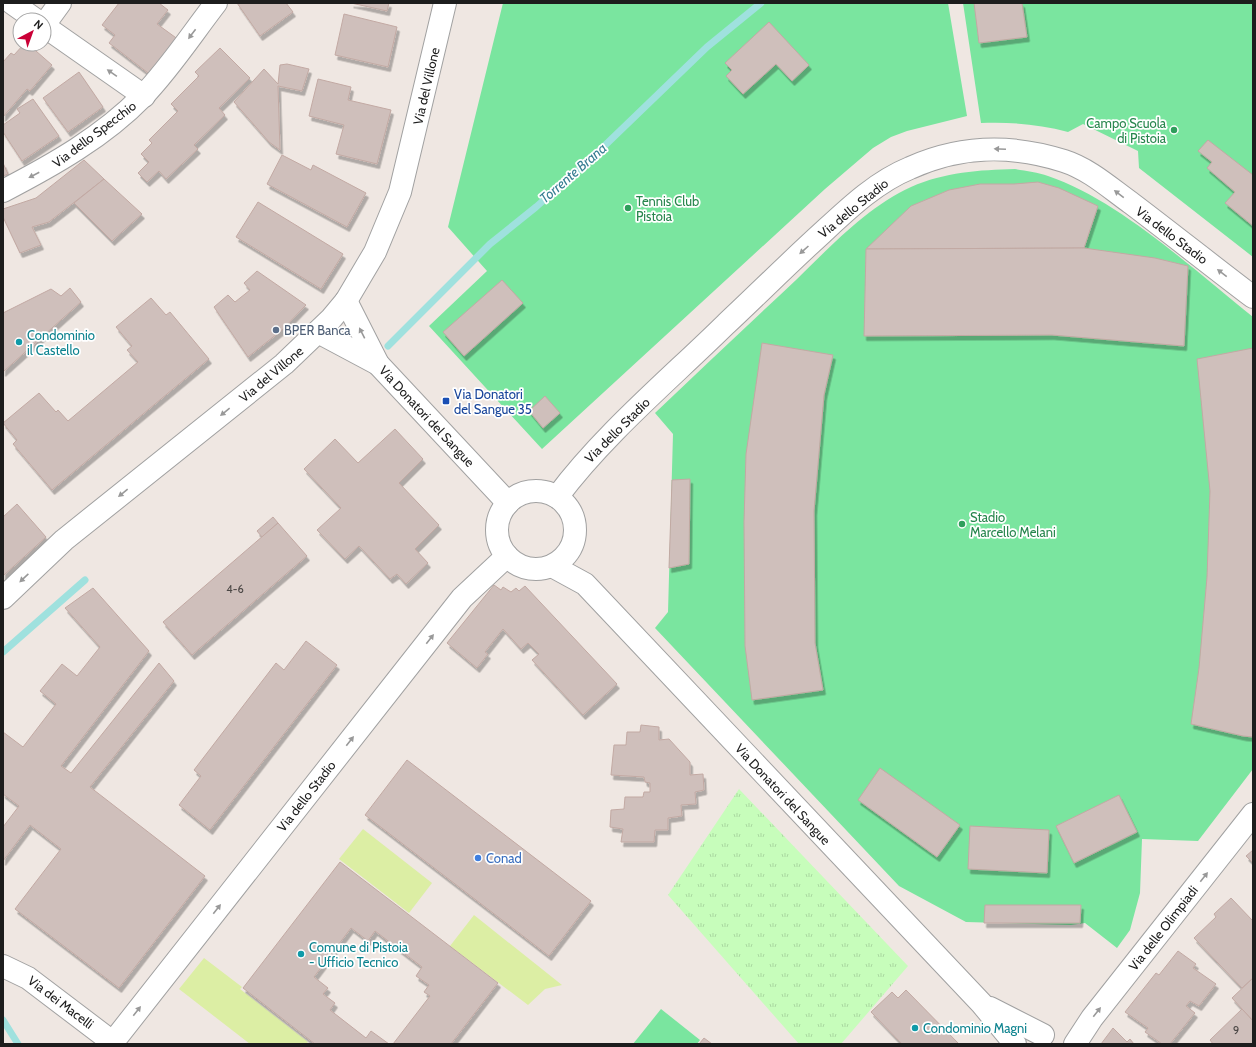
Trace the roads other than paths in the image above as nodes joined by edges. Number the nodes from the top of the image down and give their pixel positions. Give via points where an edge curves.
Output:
1 (12, 3) edge
2 (60, 3) edge
3 (216, 3) edge
4 (445, 3) edge
5 (25, 12) edge
6 (52, 14) edge
7 (52, 31) edge
8 (144, 96) junction
9 (3, 191) edge
10 (1253, 297) edge
11 (346, 301) junction
12 (318, 332) junction
13 (378, 364) junction
14 (557, 497) junction
15 (508, 503) junction
16 (570, 550) junction
17 (507, 556) junction
18 (552, 566) junction
19 (585, 584) junction
20 (3, 598) edge
21 (1253, 814) edge
22 (4, 966) edge
23 (982, 1004) junction
24 (1038, 1040) edge
25 (114, 1043) edge
26 (1015, 1044) edge
27 (1068, 1044) edge
28 (1075, 1044) edge

1 - 5 street
2 - 6 street
3 -> 8 street, Via dello Specchio
4 - 11 street, Via del Villone via 400,192 375,252
8 -> 7 street
8 -> 9 street, Via dello Specchio via 82,146
10 -> 14 street, Via dello Stadio via 1101,181 1072,163 1030,152 979,148 932,158 895,174 847,210 593,453
11 - 12 street, Via del Villone
13 -> 11 street, Via Donatori del Sangue
12 - 13 street
12 -> 20 street, Via del Villone via 284,364 64,540
13 - 15 street, Via Donatori del Sangue
14 - 15 street via 533,491 524,493
14 - 16 street via 566,504 573,515 576,527 575,539
15 - 17 street via 498,521 497,534 499,545
16 - 18 street via 562,561
16 - 19 street, Via Donatori del Sangue
17 - 18 street via 514,563 528,569 540,570
25 -> 17 street, Via dello Stadio via 462,598
18 - 19 street, Via Donatori del Sangue
19 - 23 street, Via Donatori del Sangue
28 -> 21 street, Via delle Olimpiadi via 1089,1022
22 - 25 street, Via dei Macelli via 28,978
23 - 24 street, Via Donatori del Sangue
23 - 26 street, Via Donatori del Sangue
24 - 27 street, Via Donatori del Sangue via 1054,1034

